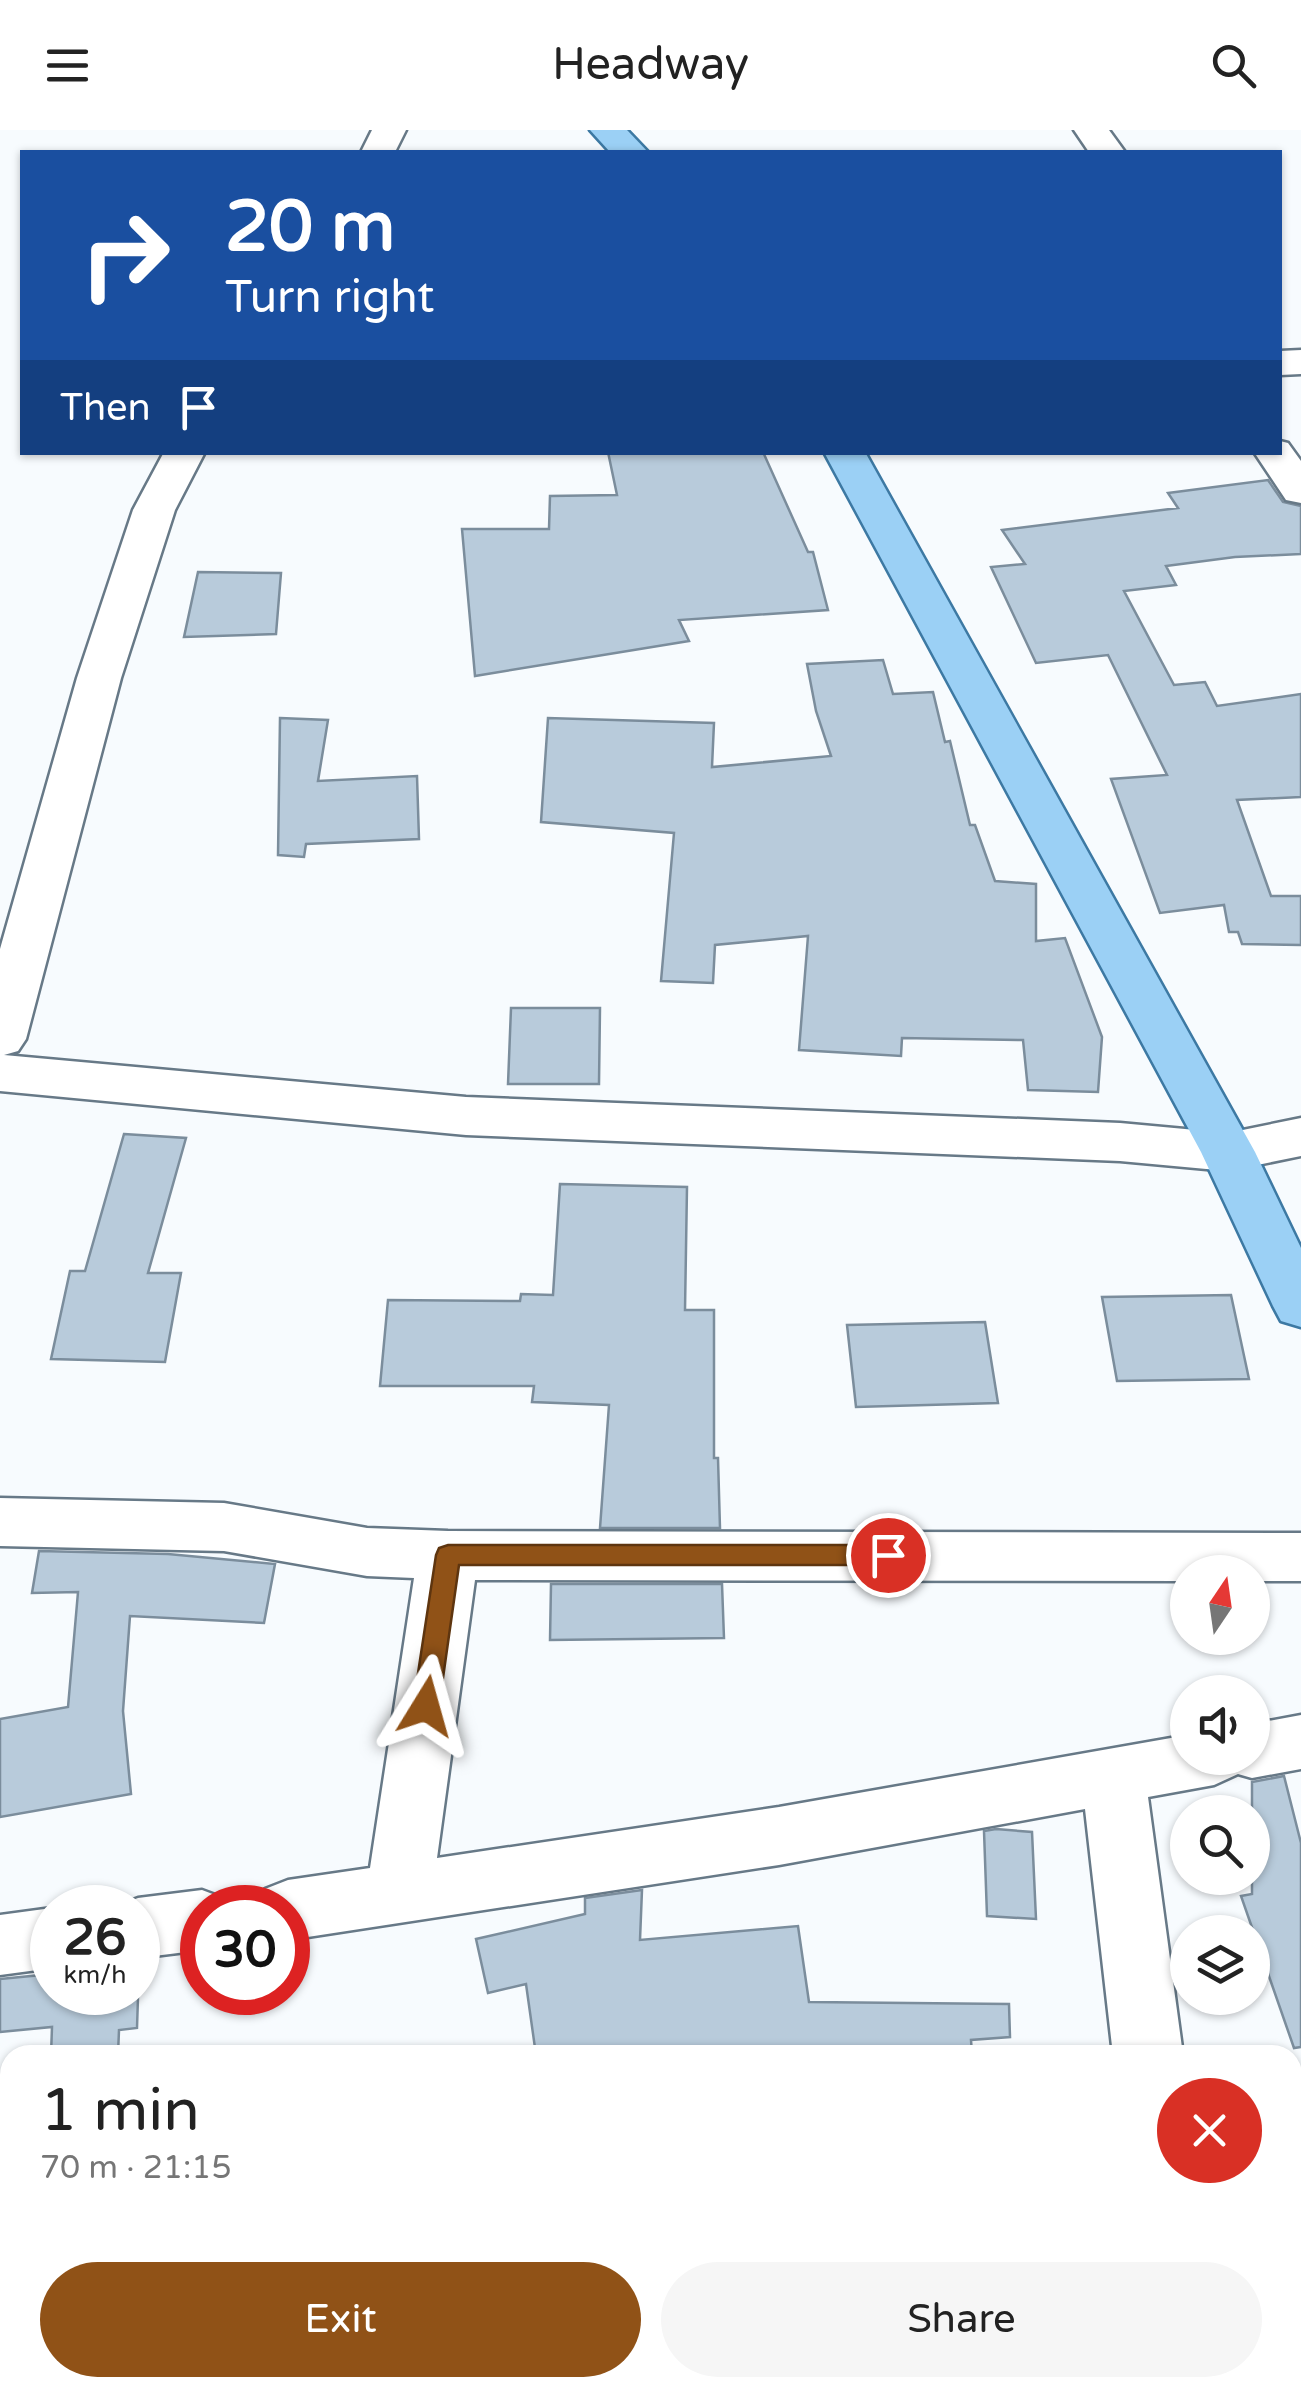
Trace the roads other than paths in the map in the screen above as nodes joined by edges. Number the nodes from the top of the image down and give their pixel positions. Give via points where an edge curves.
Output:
1 (607, 130) edge
2 (628, 150) edge
3 (183, 455) edge
4 (846, 455) edge
5 (1276, 455) edge
6 (1301, 491) edge
7 (0, 1039) edge
8 (0, 1073) edge
9 (1301, 1137) edge
10 (1228, 1152) junction
11 (1301, 1306) edge
12 (0, 1522) edge
13 (448, 1555) junction
14 (1301, 1557) edge
15 (1301, 1742) edge
16 (1270, 1747) edge
17 (1170, 1766) edge
18 (1113, 1776) junction
19 (399, 1894) junction
20 (310, 1907) edge
21 (30, 1941) edge
22 (0, 1945) edge
23 (1147, 2045) edge

1 - 2 main road
3 - 7 street via 154,510 99,678
4 - 10 main road
5 - 6 street
8 - 10 street via 466,1116
9 - 10 street
10 - 11 main road
12 - 13 street via 224,1527 367,1552
13 - 14 street
13 - 19 street
15 - 16 street
17 - 18 street
18 - 19 street
18 - 23 street
19 - 20 street
21 - 22 street

